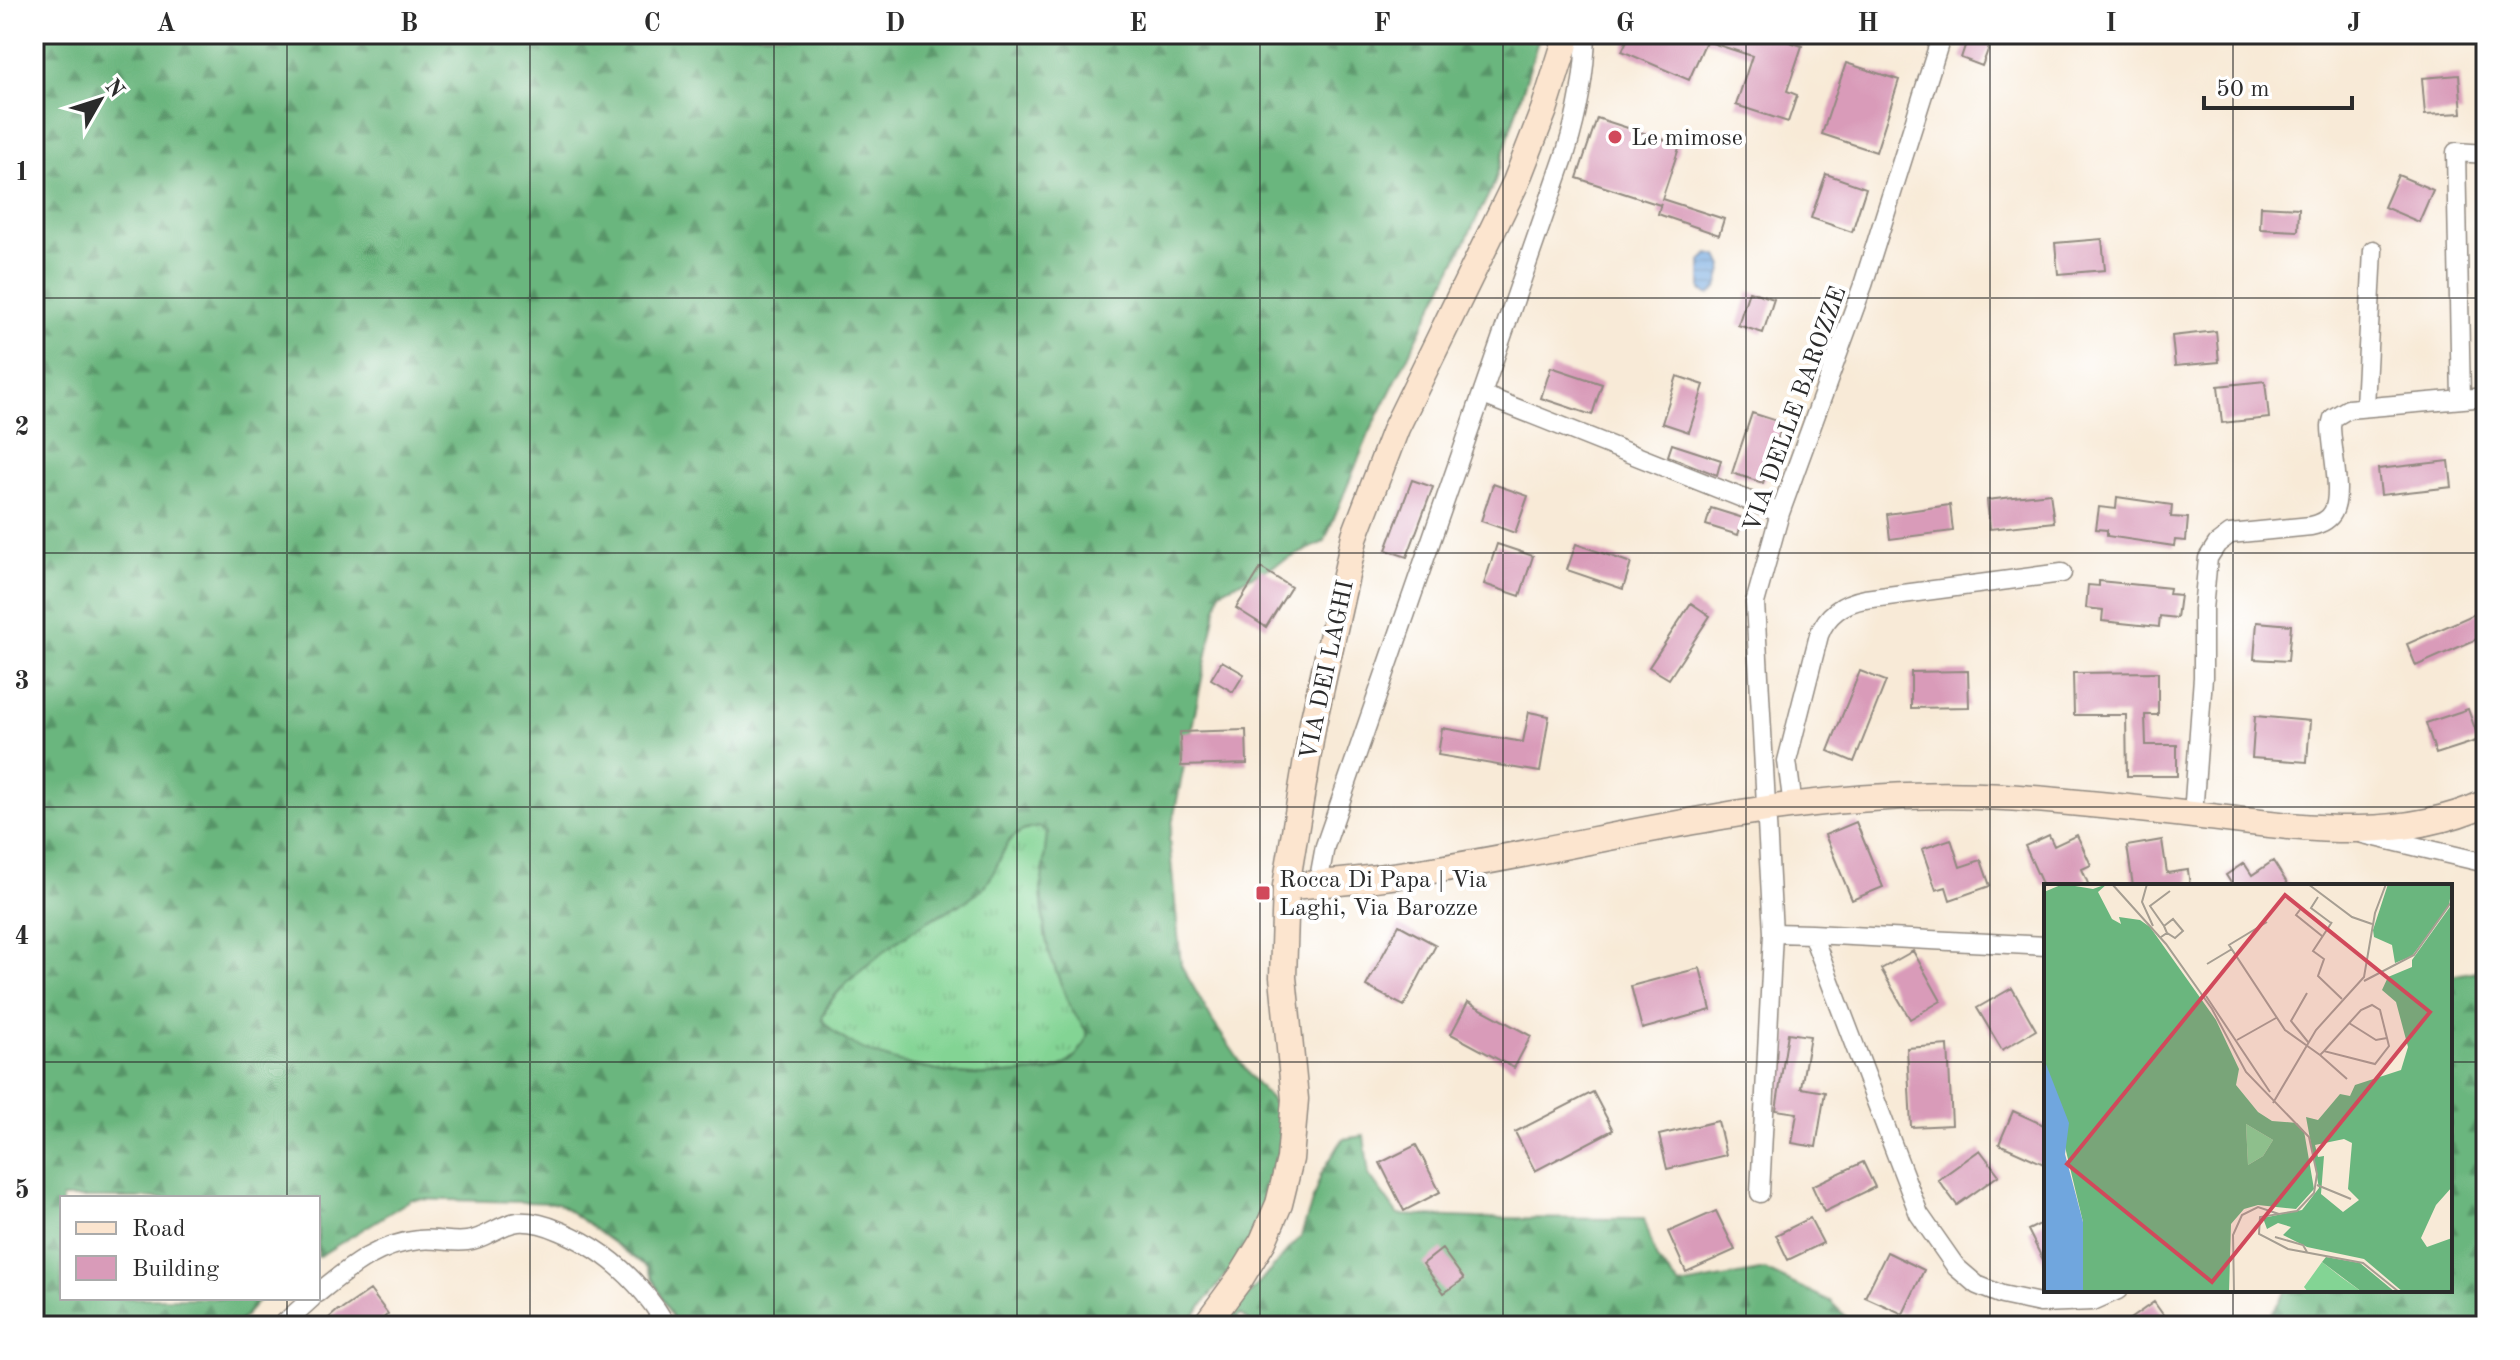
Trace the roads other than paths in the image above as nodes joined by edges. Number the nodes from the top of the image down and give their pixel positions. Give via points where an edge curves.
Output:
1 (1568, 34) edge
2 (1586, 34) edge
3 (1942, 34) edge
4 (2486, 154) edge
5 (2373, 250) dead end
6 (1483, 395) junction
7 (2486, 397) edge
8 (2461, 399) junction
9 (2365, 406) junction
10 (1780, 513) junction
11 (2062, 573) dead end
12 (2486, 803) edge
13 (1780, 808) junction
14 (2193, 815) junction
15 (2345, 829) junction
16 (2486, 863) edge
17 (1318, 884) junction
18 (1286, 886) junction
19 (1773, 933) junction
20 (1812, 934) junction
21 (2044, 946) edge
22 (1760, 1193) dead end
23 (320, 1291) edge
24 (2113, 1292) edge
25 (310, 1300) edge
26 (281, 1326) edge
27 (667, 1326) edge
28 (1205, 1326) edge

1 - 18 main road, VIA DEI LAGHI via 1511,195 1396,428 1359,524 1313,723
2 - 6 street via 1570,140
3 - 10 street, VIA DELLE BAROZZE via 1863,285
4 - 8 street via 2456,152
5 - 9 street
6 - 10 street
6 - 17 street via 1325,846
7 - 8 street
8 - 9 street
9 - 14 street via 2333,418 2337,501 2327,519 2311,526 2230,534 2208,558
10 - 13 street, VIA DELLE BAROZZE via 1755,603
11 - 13 street via 1865,599 1835,611 1819,635
12 - 15 main road via 2417,825
13 - 14 main road via 1896,796 2002,796
13 - 17 main road via 1526,855
13 - 19 street
14 - 15 main road
15 - 16 street
17 - 18 main road
18 - 28 main road, VIA DEI LAGHI via 1283,977 1295,1099 1290,1159 1263,1241
19 - 20 street
19 - 22 street
20 - 21 street
20 - 24 street via 1919,1214 1956,1267 1977,1285 2040,1303 2093,1301
23 - 27 street via 358,1261 394,1245 421,1239 468,1241 506,1225 535,1222 605,1255 633,1279
25 - 26 street

